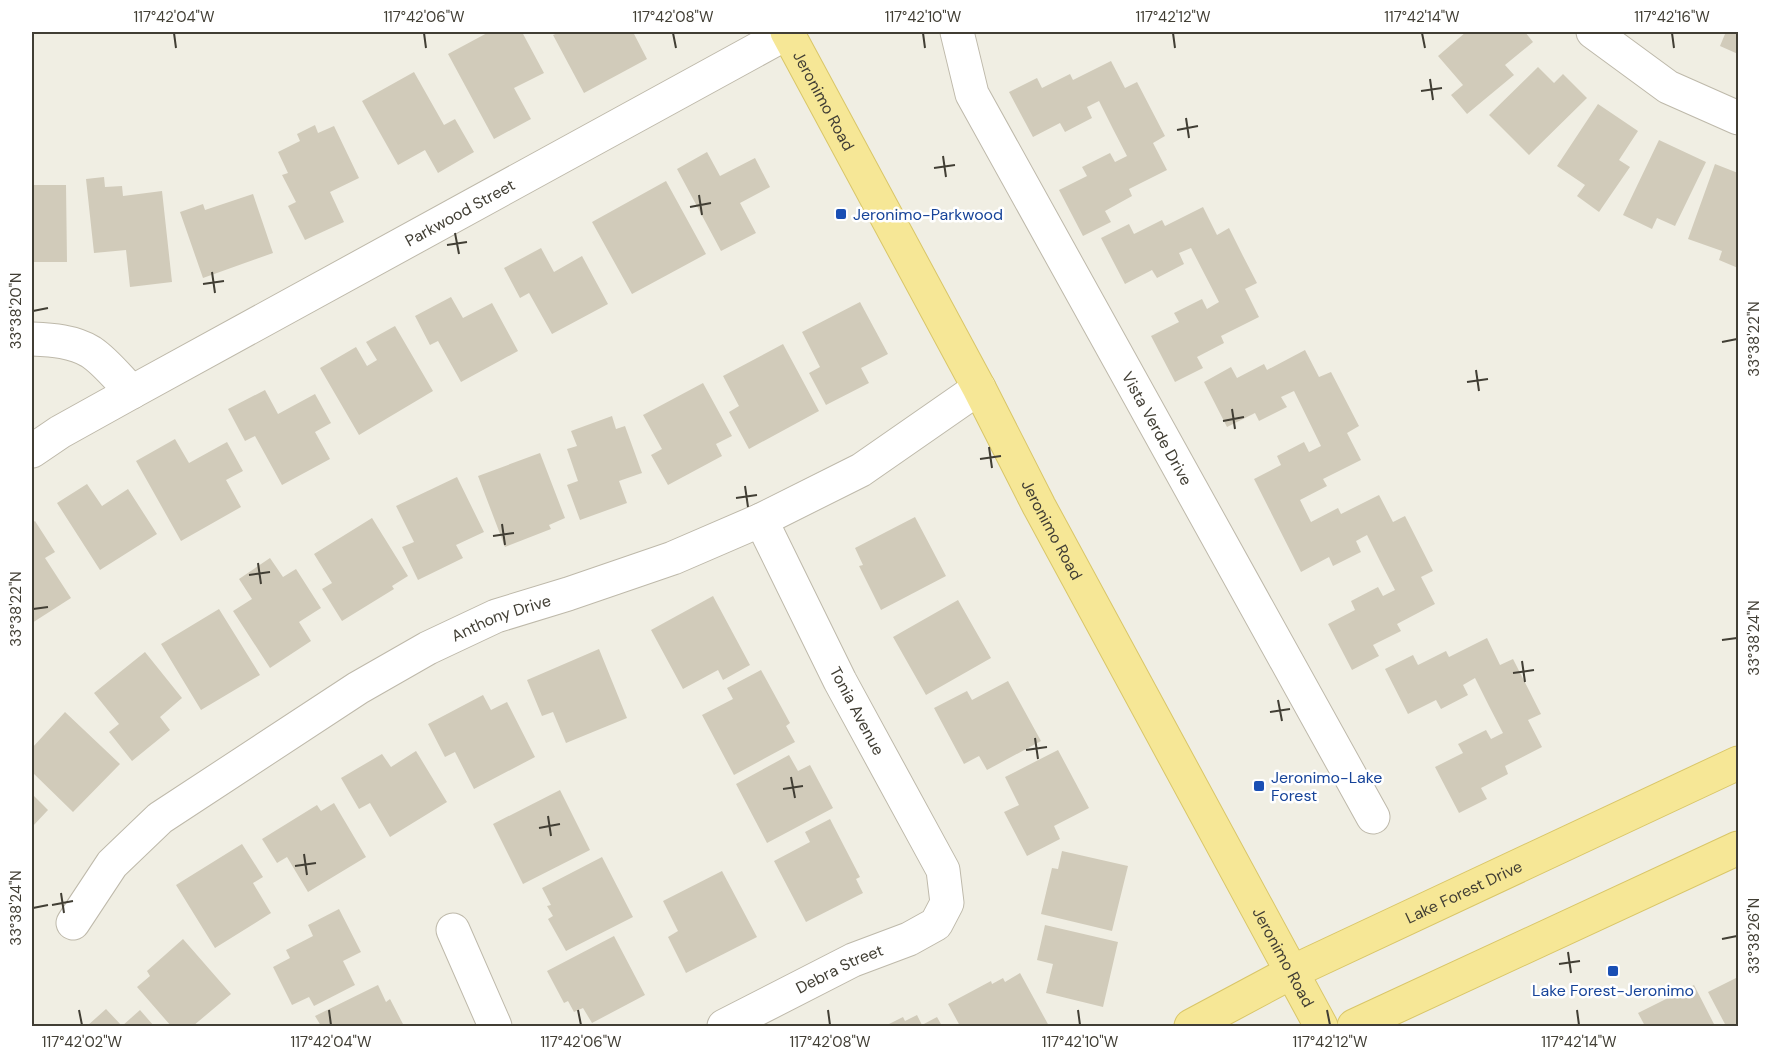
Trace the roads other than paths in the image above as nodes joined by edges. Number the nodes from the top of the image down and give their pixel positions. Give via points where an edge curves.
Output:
1 (787, 32) edge
2 (957, 32) edge
3 (1593, 32) edge
4 (1738, 118) edge
5 (32, 339) edge
6 (979, 388) junction
7 (132, 392) junction
8 (32, 451) edge
9 (761, 519) junction
10 (1738, 763) edge
11 (1373, 817) dead end
12 (1738, 848) edge
13 (947, 903) joint
14 (73, 923) dead end
15 (453, 930) dead end
16 (1292, 972) junction
17 (495, 1026) edge
18 (724, 1026) edge
19 (1191, 1026) edge
20 (1321, 1026) edge
21 (1354, 1026) edge

1 - 6 main road, Jeronimo Road
1 - 7 street, Parkwood Street
2 - 11 street, Vista Verde Drive via 972,94
3 - 4 street via 1668,87
5 - 7 street via 58,340 92,353
6 - 9 street, Anthony Drive via 861,470
6 - 16 main road, Jeronimo Road
7 - 8 street, Parkwood Street
9 - 13 street, Tonia Avenue via 840,681 943,870
9 - 14 street, Anthony Drive via 673,558 496,616 428,648 358,688 160,818 112,864
10 - 16 main road, Lake Forest Drive
12 - 21 main road
13 - 18 street, Debra Street via 936,924 909,939 853,960
15 - 17 street
16 - 19 main road, Lake Forest Drive
16 - 20 main road, Jeronimo Road

